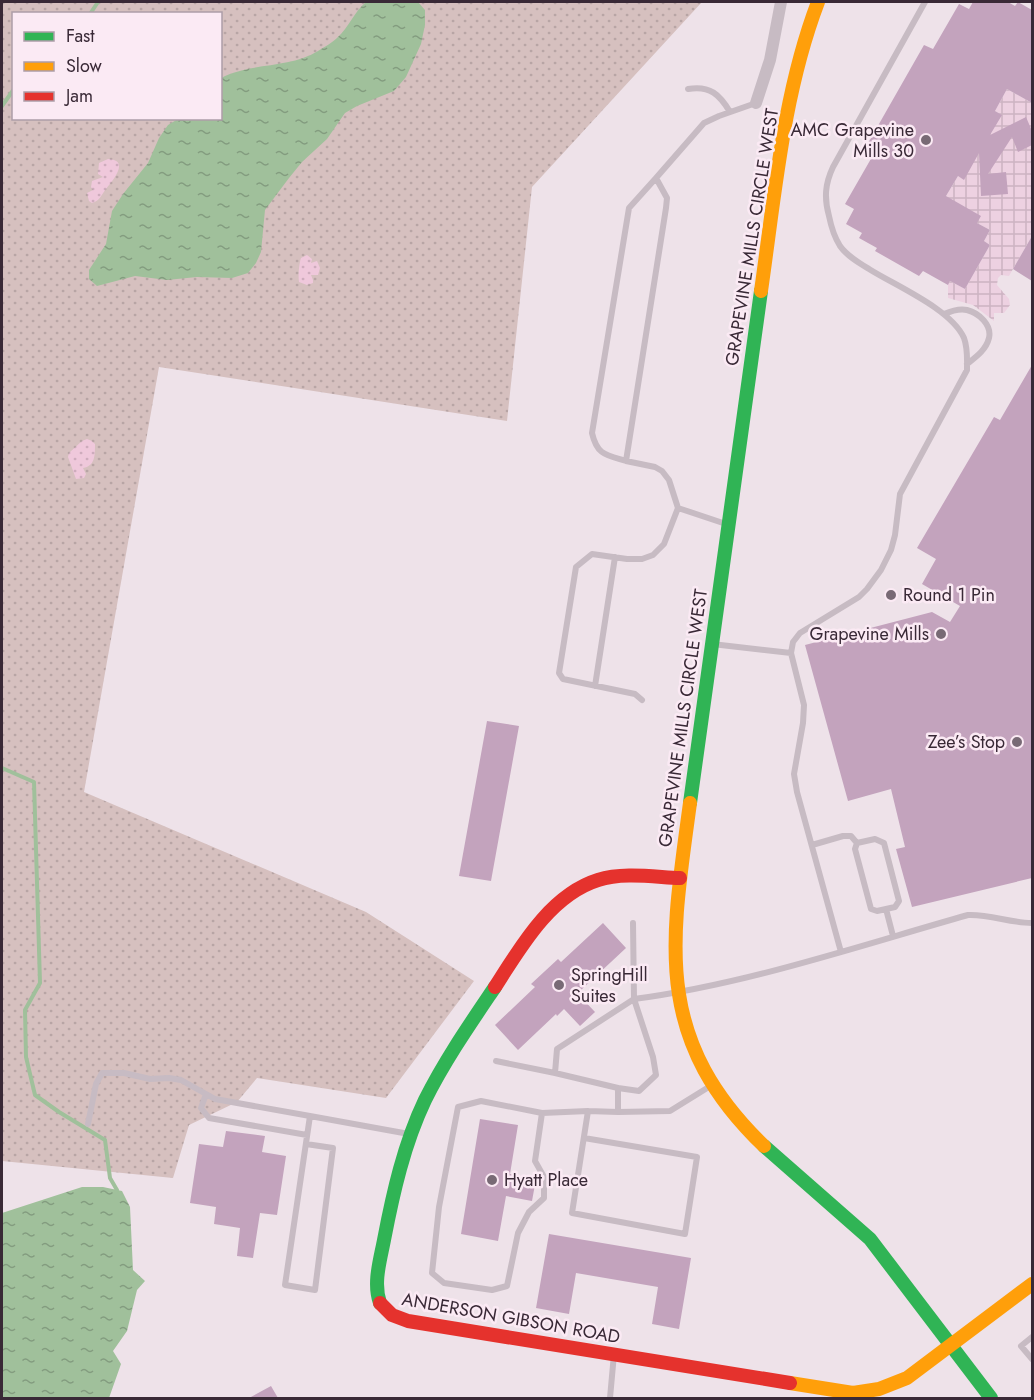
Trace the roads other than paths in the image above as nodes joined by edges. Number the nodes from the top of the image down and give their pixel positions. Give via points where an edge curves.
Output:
1 (781, 2) edge
2 (818, 2) edge
3 (925, 2) edge
4 (688, 89) dead end
5 (756, 103) joint
6 (730, 112) junction
7 (656, 178) junction
8 (944, 314) junction
9 (967, 364) junction
10 (626, 461) junction
11 (678, 508) junction
12 (728, 525) junction
13 (615, 557) junction
14 (712, 644) junction
15 (791, 653) junction
16 (595, 686) junction
17 (642, 699) dead end
18 (857, 843) junction
19 (812, 845) junction
20 (680, 878) junction
21 (886, 909) junction
22 (633, 923) dead end
23 (1032, 923) edge
24 (893, 936) junction
25 (841, 952) junction
26 (677, 993) junction
27 (634, 999) junction
28 (496, 1061) dead end
29 (555, 1073) junction
30 (712, 1085) junction
31 (618, 1088) junction
32 (206, 1094) junction
33 (588, 1111) junction
34 (618, 1112) junction
35 (542, 1113) junction
36 (310, 1116) junction
37 (88, 1124) dead end
38 (307, 1135) junction
39 (413, 1135) junction
40 (584, 1138) junction
41 (306, 1144) junction
42 (1032, 1284) edge
43 (1032, 1337) edge
44 (952, 1346) junction
45 (614, 1354) junction
46 (1032, 1359) edge
47 (870, 1394) edge
48 (610, 1398) edge
49 (991, 1398) edge

1 - 5 street via 770,60
2 - 12 street, GRAPEVINE MILLS CIRCLE WEST via 804,42 784,130
3 - 8 lane via 833,167 826,185 826,205 840,246 849,256
4 - 6 lane via 714,92 722,97
5 - 6 lane
6 - 7 lane via 704,123
7 - 10 lane via 667,198 666,208
7 - 10 lane via 629,208 592,433 594,445 604,455
8 - 9 lane via 964,338
8 - 9 lane via 966,310 977,314 986,324 989,332 985,347
9 - 15 lane via 900,494 895,535 881,570 854,601 800,633
10 - 11 lane via 662,471
11 - 12 lane
11 - 13 lane via 664,544 653,555 642,559
12 - 14 street, GRAPEVINE MILLS CIRCLE WEST
13 - 16 lane
13 - 16 lane via 592,554 576,567 559,673 562,679
14 - 15 lane
14 - 20 street, GRAPEVINE MILLS CIRCLE WEST
15 - 19 lane via 804,705 794,774
16 - 17 lane
18 - 19 lane via 851,836 843,836
18 - 21 lane via 855,849 871,909
18 - 21 lane via 875,838 884,843 898,901
19 - 25 lane
20 - 26 street, GRAPEVINE MILLS CIRCLE WEST via 673,933
20 - 39 street, ANDERSON GIBSON ROAD via 621,876 591,882 563,902 532,933 449,1057 424,1104
21 - 24 lane
22 - 27 lane
23 - 24 lane via 978,914
24 - 25 lane
25 - 26 lane
26 - 27 lane
26 - 30 street, GRAPEVINE MILLS CIRCLE WEST via 691,1046
27 - 29 lane via 557,1049
27 - 31 lane via 656,1075 639,1091
28 - 29 lane
29 - 31 lane
30 - 34 lane via 670,1111
30 - 44 street, GRAPEVINE MILLS CIRCLE WEST via 776,1158 872,1242
31 - 34 lane
32 - 36 lane via 215,1099
32 - 37 lane via 181,1080 102,1073
32 - 38 lane via 201,1108 209,1118
33 - 34 lane
33 - 35 lane
33 - 40 lane
35 - 35 lane via 535,1161 544,1178 544,1198 529,1212 518,1233 507,1286 492,1290 444,1283 432,1273 439,1207 458,1107 481,1101
36 - 38 lane
36 - 39 lane
38 - 41 lane
39 - 45 street, ANDERSON GIBSON ROAD via 394,1188 383,1245 376,1293 381,1307 390,1316 408,1321
40 - 40 lane via 572,1213 686,1234 698,1157
41 - 41 lane via 285,1286 315,1290 333,1148
42 - 44 street, ANDERSON GIBSON ROAD
43 - 46 lane via 1021,1346
44 - 47 street, ANDERSON GIBSON ROAD via 907,1378
44 - 49 street, GRAPEVINE MILLS CIRCLE WEST
45 - 47 street, ANDERSON GIBSON ROAD
45 - 48 lane

